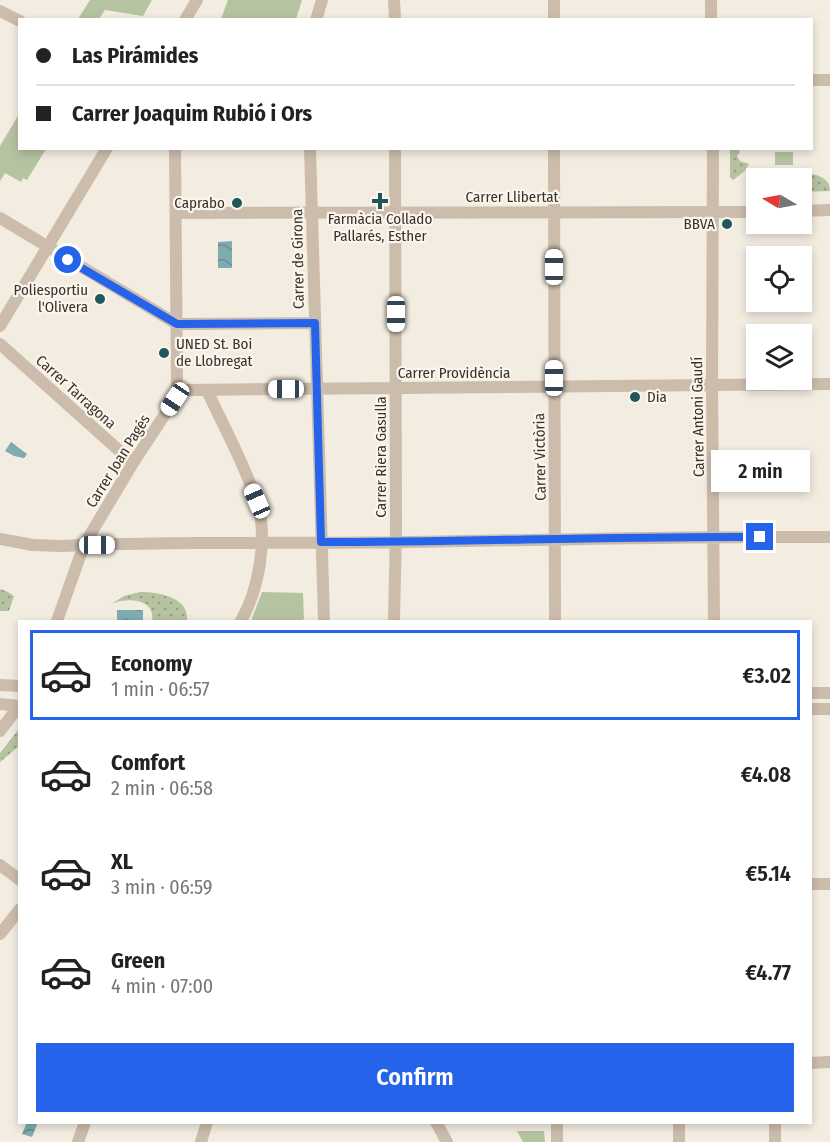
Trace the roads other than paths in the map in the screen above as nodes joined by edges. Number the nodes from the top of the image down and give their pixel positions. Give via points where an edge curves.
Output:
1 (197, 0) edge
2 (322, 0) edge
3 (394, 0) edge
4 (554, 0) edge
5 (711, 0) edge
6 (0, 11) edge
7 (186, 18) edge
8 (317, 18) edge
9 (394, 18) edge
10 (554, 18) edge
11 (711, 18) edge
12 (18, 20) edge
13 (813, 80) edge
14 (830, 80) edge
15 (106, 150) edge
16 (175, 150) edge
17 (310, 150) edge
18 (395, 150) edge
19 (554, 150) edge
20 (713, 150) edge
21 (830, 210) edge
22 (812, 211) edge
23 (313, 212) junction
24 (395, 212) junction
25 (554, 212) junction
26 (712, 212) junction
27 (746, 212) edge
28 (176, 213) junction
29 (0, 218) edge
30 (47, 247) junction
31 (315, 323) junction
32 (177, 324) junction
33 (0, 326) edge
34 (0, 344) edge
35 (830, 384) edge
36 (712, 385) junction
37 (554, 387) junction
38 (396, 388) junction
39 (316, 389) junction
40 (207, 390) junction
41 (183, 391) junction
42 (133, 463) junction
43 (714, 537) junction
44 (830, 537) edge
45 (555, 538) junction
46 (0, 539) edge
47 (321, 542) junction
48 (396, 542) junction
49 (261, 543) junction
50 (84, 545) junction
51 (57, 620) edge
52 (241, 620) edge
53 (324, 620) edge
54 (394, 620) edge
55 (555, 620) edge
56 (714, 620) edge
57 (0, 685) edge
58 (18, 686) edge
59 (812, 693) edge
60 (830, 693) edge
61 (0, 704) edge
62 (18, 706) edge
63 (18, 707) edge
64 (812, 709) edge
65 (830, 709) edge
66 (0, 731) edge
67 (0, 865) edge
68 (18, 878) edge
69 (812, 884) edge
70 (830, 884) edge
71 (18, 912) edge
72 (0, 934) edge
73 (830, 1062) edge
74 (812, 1063) edge
75 (84, 1124) edge
76 (206, 1124) edge
77 (437, 1124) edge
78 (556, 1124) edge
79 (679, 1124) edge
80 (775, 1124) edge
81 (78, 1142) edge
82 (201, 1142) edge
83 (447, 1142) edge
84 (557, 1142) edge
85 (679, 1142) edge
86 (775, 1142) edge

1 - 7 street
2 - 8 street
3 - 9 street
4 - 10 street
5 - 11 street
6 - 12 street
13 - 14 street
15 - 30 street
16 - 28 street
17 - 23 street, Carrer de Girona
18 - 24 street, Carrer Riera Gasulla
19 - 25 street, Carrer Victòria
20 - 26 street, Carrer Antoni Gaudí
21 - 22 street
23 - 24 street, Carrer Llibertat
23 - 28 street, Carrer Llibertat
23 - 31 street, Carrer de Girona
24 - 25 street, Carrer Llibertat
24 - 38 street, Carrer Riera Gasulla
25 - 26 street, Carrer Llibertat
25 - 37 street, Carrer Victòria
26 - 27 street, Carrer Llibertat
26 - 36 street, Carrer Antoni Gaudí
28 - 32 street
29 - 30 street
30 - 32 street
30 - 33 street
31 - 32 street
31 - 39 street, Carrer de Girona
32 - 41 street via 177,387
34 - 42 street, Carrer Tarragona
35 - 36 street, Carrer Providència
36 - 37 street, Carrer Providència
36 - 43 street, Carrer Antoni Gaudí
37 - 38 street, Carrer Providència
37 - 45 street, Carrer Victòria
38 - 39 street, Carrer Providència
38 - 48 street, Carrer Riera Gasulla
39 - 40 street, Carrer Providència
39 - 47 street, Carrer de Girona
40 - 41 street, Carrer Providència
40 - 49 street via 257,501
41 - 42 street, Carrer Joan Pagés
42 - 50 street, Carrer Joan Pagés
43 - 44 street
43 - 45 street
43 - 56 street, Carrer Antoni Gaudí
45 - 48 street
45 - 55 street, Carrer Victòria
46 - 50 street via 33,545
47 - 48 street
47 - 49 street
47 - 53 street, Carrer de Girona
48 - 54 street, Carrer Riera Gasulla
49 - 50 street
49 - 52 street via 255,587
50 - 51 street, Carrer Joan Pagés
57 - 58 street
59 - 60 street
61 - 62 street
63 - 66 street
64 - 65 street
67 - 68 street
69 - 70 street
71 - 72 street
73 - 74 street
75 - 81 street
76 - 82 street
77 - 83 street
78 - 84 street
79 - 85 street
80 - 86 street

